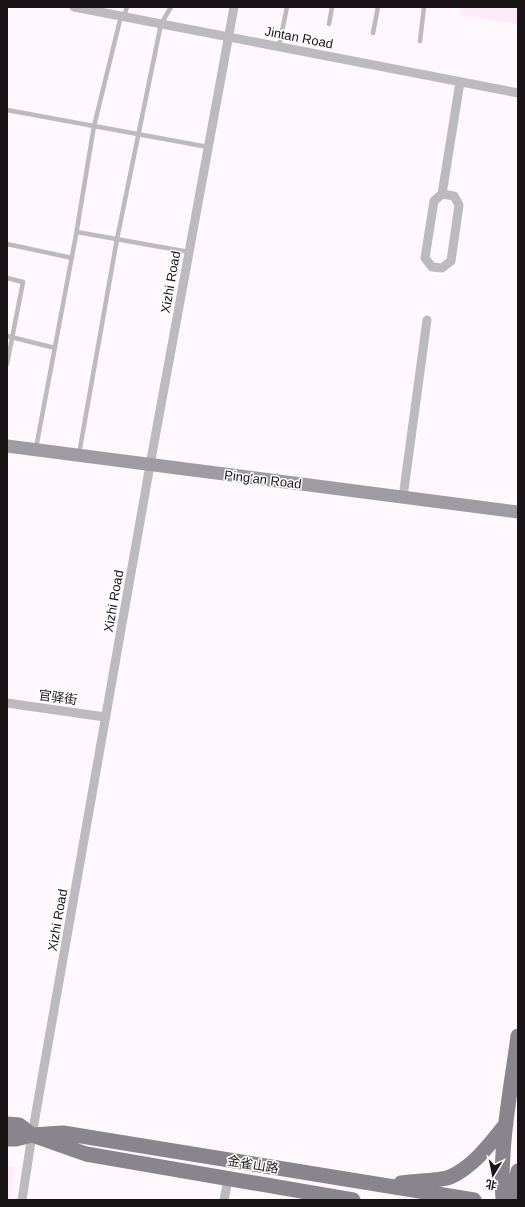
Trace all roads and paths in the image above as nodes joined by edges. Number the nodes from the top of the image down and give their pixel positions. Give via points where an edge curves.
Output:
1 (74, 7) edge
2 (127, 7) edge
3 (171, 7) edge
4 (234, 7) edge
5 (287, 7) edge
6 (332, 7) edge
7 (378, 7) edge
8 (424, 7) edge
9 (122, 16) junction
10 (161, 24) junction
11 (329, 24) dead end
12 (373, 33) dead end
13 (229, 36) junction
14 (420, 41) dead end
15 (279, 46) junction
16 (460, 82) junction
17 (518, 93) edge
18 (7, 110) edge
19 (94, 126) junction
20 (139, 134) junction
21 (208, 147) junction
22 (442, 194) junction
23 (77, 232) junction
24 (117, 239) junction
25 (7, 244) edge
26 (189, 252) junction
27 (72, 258) junction
28 (7, 278) edge
29 (427, 320) dead end
30 (10, 337) edge
31 (55, 348) junction
32 (7, 364) edge
33 (7, 446) edge
34 (35, 450) junction
35 (79, 456) junction
36 (150, 464) junction
37 (403, 497) junction
38 (518, 512) edge
39 (7, 703) edge
40 (105, 717) junction
41 (518, 1036) edge
42 (7, 1124) edge
43 (506, 1124) junction
44 (32, 1135) junction
45 (7, 1139) edge
46 (518, 1171) edge
47 (228, 1180) junction
48 (383, 1185) junction
49 (22, 1200) edge
50 (224, 1200) edge
51 (353, 1200) edge
52 (474, 1200) edge
53 (503, 1200) edge
54 (510, 1200) edge

1 - 9 street, Jintan Road
2 - 9 lane
3 - 10 lane
4 - 13 street, Xizhi Road
5 - 15 lane
6 - 11 lane
7 - 12 lane
8 - 14 lane
9 - 10 street, Jintan Road
9 - 19 lane
10 - 13 street, Jintan Road
10 - 20 lane
13 - 15 street, Jintan Road
13 - 21 street, Xizhi Road
15 - 16 street, Jintan Road
16 - 17 street, Jintan Road
16 - 22 street
18 - 19 lane
19 - 20 lane
19 - 23 lane
20 - 21 lane
20 - 24 lane
21 - 26 street, Xizhi Road
22 - 22 street via 454,196 459,205 451,261 442,268 432,267 425,258 434,201
23 - 24 lane
23 - 27 lane
24 - 26 lane
24 - 35 lane
25 - 27 lane
26 - 36 street, Xizhi Road
27 - 31 lane
28 - 30 lane via 23,282
29 - 37 street
30 - 31 lane
30 - 32 lane
31 - 34 lane
33 - 34 main road, Ping'an Road
34 - 35 main road, Ping'an Road
35 - 36 main road, Ping'an Road
36 - 37 main road, Ping'an Road
36 - 40 street, Xizhi Road
37 - 38 main road, Ping'an Road
39 - 40 street, 官驿街
40 - 44 street, Xizhi Road
41 - 43 main road
42 - 44 main road, 金雀山路 via 18,1125
43 - 48 main road via 486,1149 450,1177
43 - 53 main road
44 - 45 main road, 金雀山路
44 - 47 main road, 金雀山路 via 86,1154
44 - 48 main road, 金雀山路 via 63,1133
44 - 49 street, Xizhi Road
46 - 54 main road
47 - 50 street
47 - 51 main road, 金雀山路
48 - 52 main road, 金雀山路

